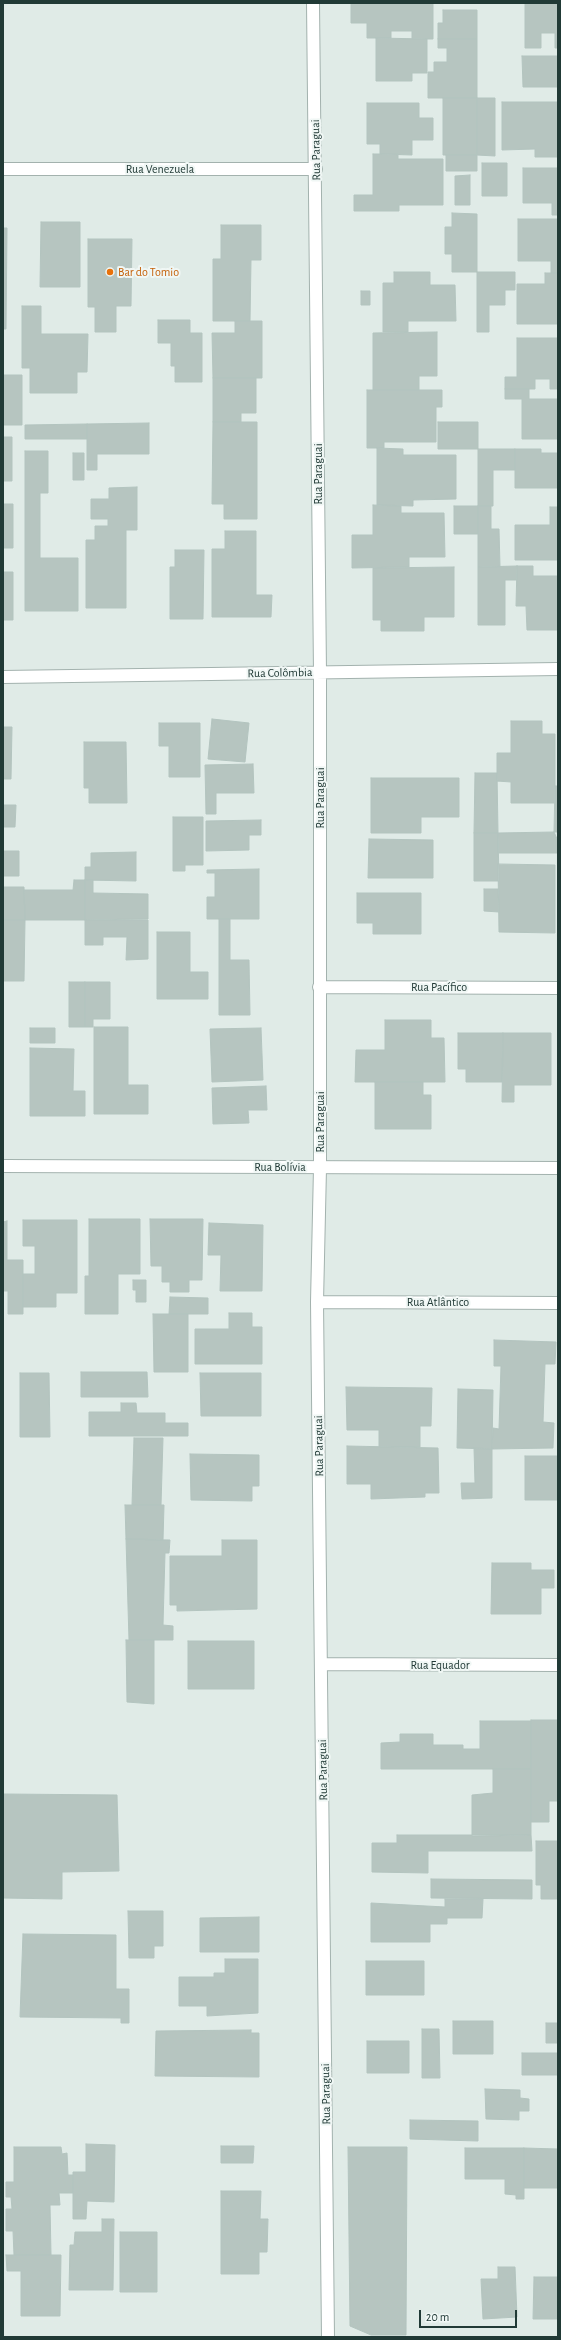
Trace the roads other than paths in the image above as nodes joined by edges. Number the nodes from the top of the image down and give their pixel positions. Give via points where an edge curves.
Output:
1 (313, 3) edge
2 (3, 168) edge
3 (316, 168) junction
4 (558, 669) edge
5 (320, 672) junction
6 (3, 676) edge
7 (319, 987) junction
8 (558, 988) edge
9 (3, 1166) edge
10 (320, 1168) junction
11 (558, 1168) edge
12 (317, 1302) junction
13 (558, 1303) edge
14 (322, 1664) junction
15 (558, 1665) edge
16 (328, 2337) edge

1 - 3 street, Rua Paraguai
2 - 3 street, Rua Venezuela
3 - 5 street, Rua Paraguai
4 - 5 street, Rua Colômbia
5 - 6 street, Rua Colômbia
5 - 7 street, Rua Paraguai
7 - 8 street, Rua Pacífico
7 - 10 street, Rua Paraguai
9 - 10 street, Rua Bolívia
10 - 11 street, Rua Bolívia
10 - 12 street, Rua Paraguai
12 - 13 street, Rua Atlântico
12 - 14 street, Rua Paraguai
14 - 15 street, Rua Equador
14 - 16 street, Rua Paraguai

